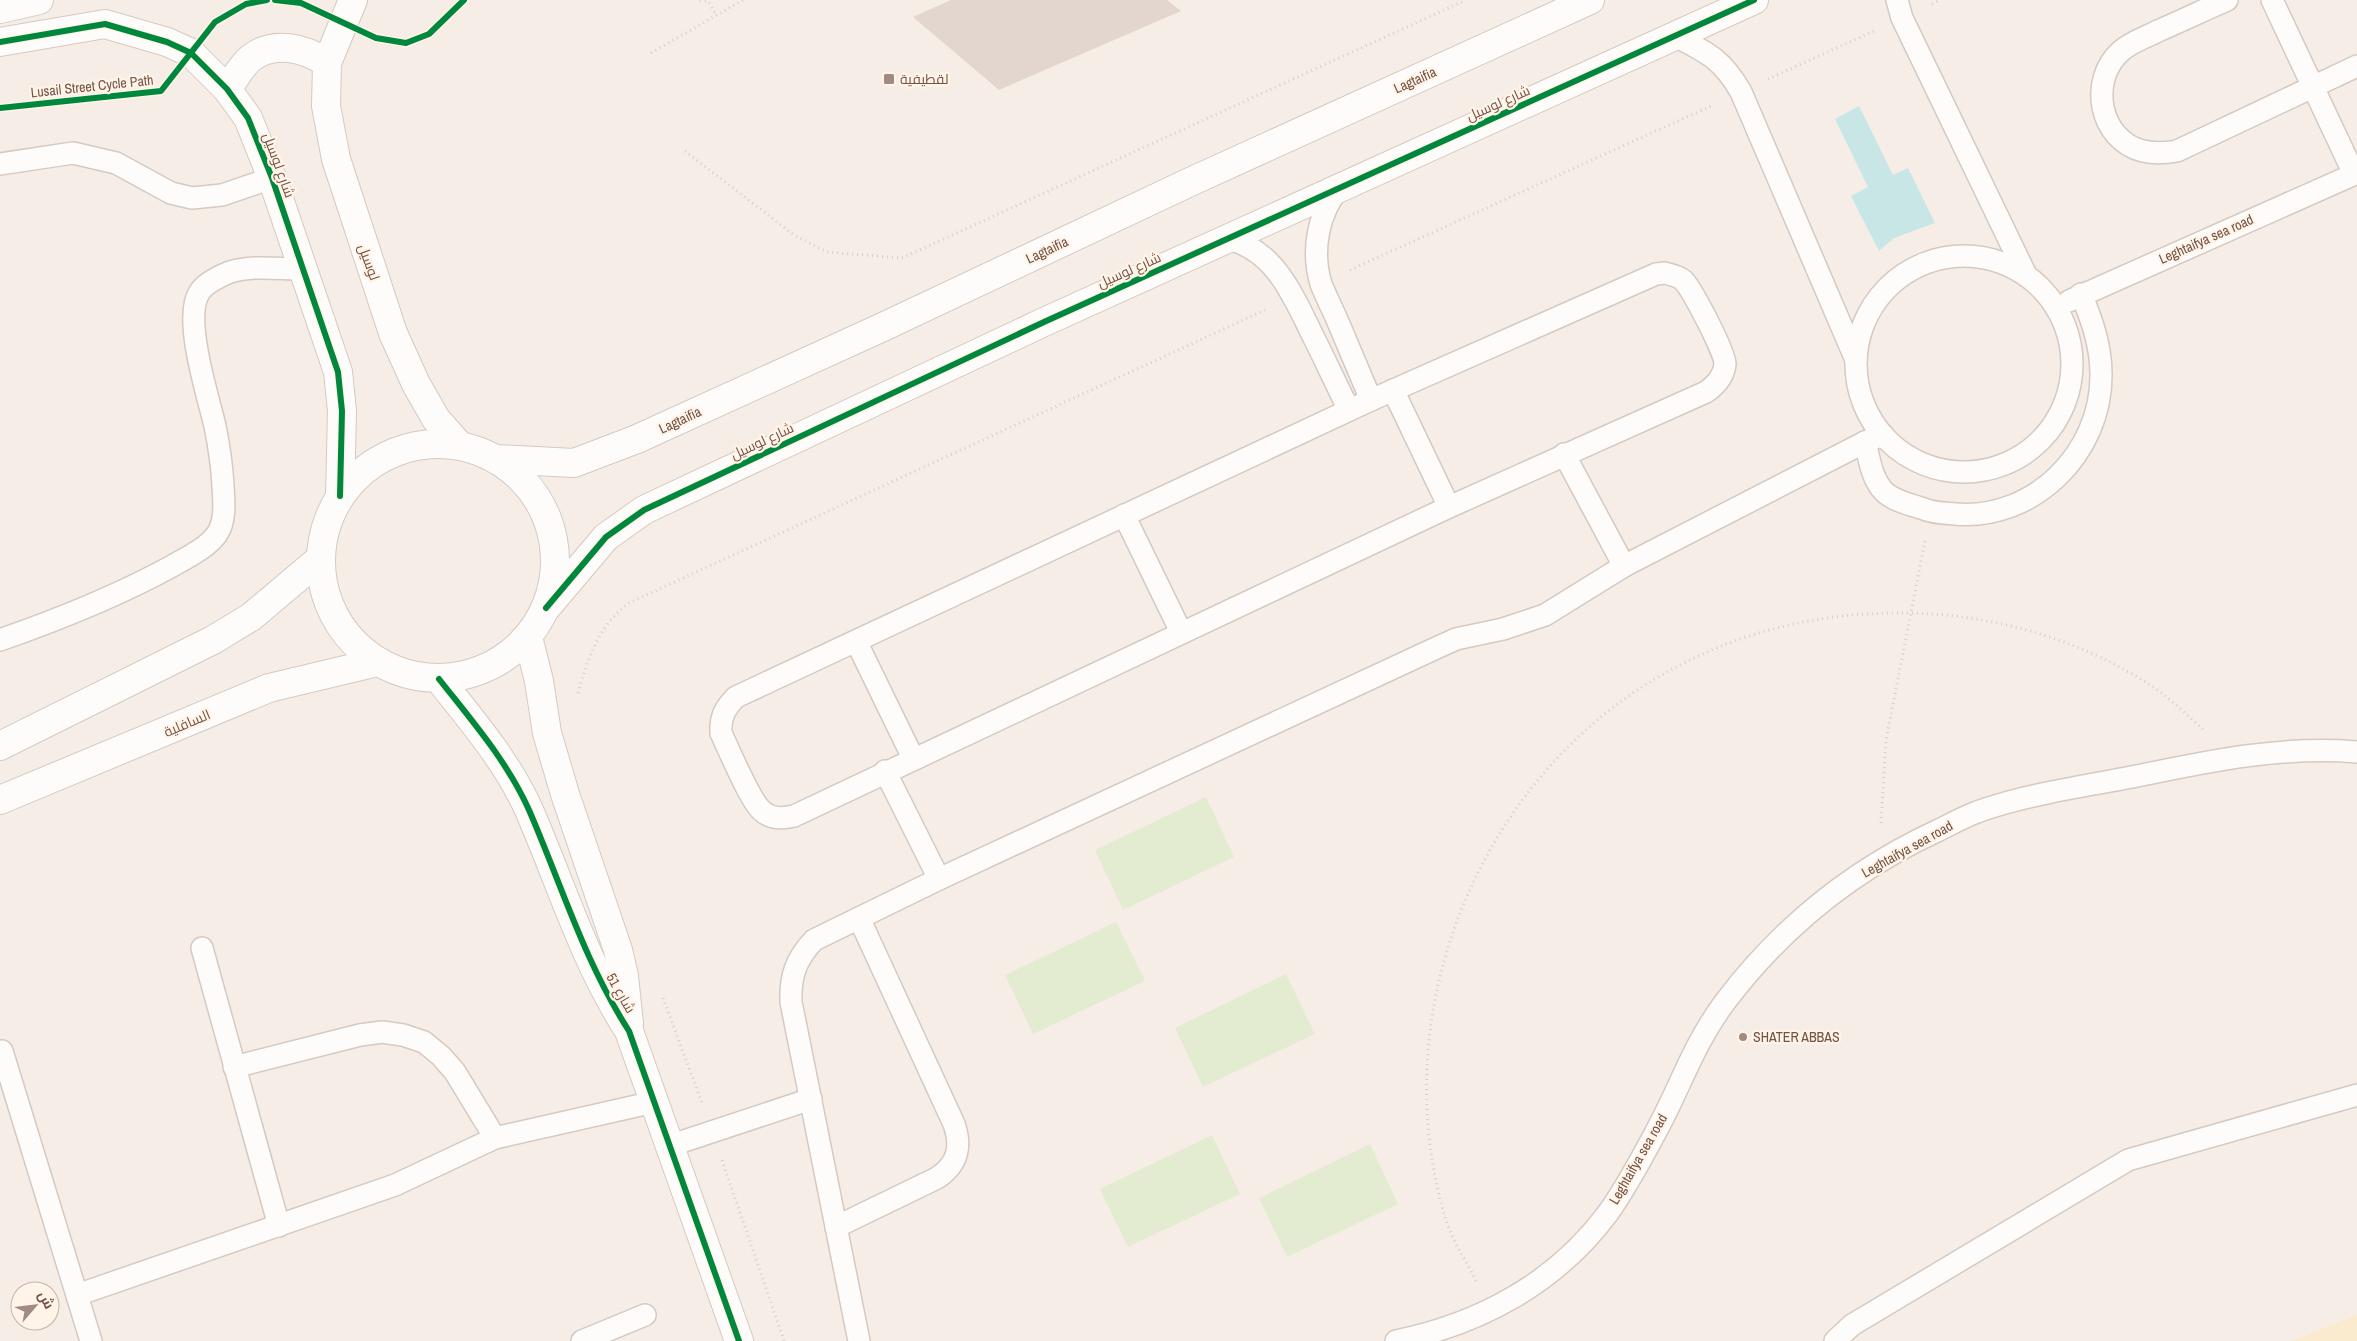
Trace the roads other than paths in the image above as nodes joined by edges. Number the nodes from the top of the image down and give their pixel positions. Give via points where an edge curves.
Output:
1 (39, 0) edge
2 (353, 0) edge
3 (1590, 0) edge
4 (1754, 0) edge
5 (1897, 0) edge
6 (2227, 0) edge
7 (2272, 0) edge
8 (0, 9) edge
9 (1675, 36) junction
10 (0, 42) edge
11 (327, 63) junction
12 (2357, 66) edge
13 (2314, 87) junction
14 (227, 89) junction
15 (0, 164) edge
16 (2355, 174) edge
17 (272, 178) junction
18 (1340, 187) junction
19 (1228, 239) junction
20 (302, 269) junction
21 (2026, 275) junction
22 (2081, 294) junction
23 (2057, 308) junction
24 (1856, 360) junction
25 (1392, 390) junction
26 (1371, 400) junction
27 (1349, 410) junction
28 (1874, 438) junction
29 (459, 445) junction
30 (1564, 454) junction
31 (496, 459) junction
32 (340, 496) junction
33 (1449, 507) junction
34 (1124, 514) junction
35 (321, 558) junction
36 (1624, 566) junction
37 (546, 608) junction
38 (1181, 632) junction
39 (528, 637) junction
40 (0, 640) edge
41 (856, 641) junction
42 (378, 662) junction
43 (440, 679) junction
44 (0, 746) edge
45 (2357, 752) edge
46 (913, 758) junction
47 (886, 771) junction
48 (0, 800) edge
49 (939, 879) junction
50 (859, 918) junction
51 (202, 948) dead end
52 (630, 1031) junction
53 (2, 1051) dead end
54 (234, 1066) junction
55 (2357, 1094) edge
56 (811, 1099) junction
57 (654, 1102) junction
58 (495, 1138) junction
59 (669, 1146) junction
60 (279, 1226) junction
61 (836, 1227) junction
62 (77, 1295) junction
63 (645, 1315) dead end
64 (91, 1341) edge
65 (582, 1341) edge
66 (739, 1341) edge
67 (859, 1341) edge
68 (1396, 1341) edge
69 (1835, 1341) edge

1 - 8 street
2 - 11 street, لوسيل
3 - 31 street, Lagtaifia via 637,440 574,463
4 - 9 street, شارع لوسيل
5 - 21 lane via 1902,18
6 - 13 lane via 2136,41 2121,50 2110,64 2103,80 2104,116 2126,144 2160,154 2177,152
7 - 13 lane
9 - 18 street, شارع لوسيل
9 - 24 lane via 1711,54 1729,72
10 - 14 street, شارع لوسيل via 105,24 167,42 191,53
11 - 14 street via 298,48 265,51 250,58
11 - 29 street, لوسيل via 326,106 336,159 393,334 436,419
12 - 13 lane
13 - 16 lane
14 - 17 street, شارع لوسيل via 248,118
15 - 17 lane via 73,152 116,163 171,193 192,198 222,195
16 - 22 lane, Leghtaifya sea road
17 - 20 street, شارع لوسيل
18 - 19 street, شارع لوسيل
18 - 26 lane via 1329,200 1321,220 1317,262 1321,283
19 - 27 lane via 1243,242 1259,252 1284,280
19 - 37 street, شارع لوسيل via 644,510 606,537
20 - 32 street, شارع لوسيل via 338,372 342,411
20 - 40 lane via 231,272 199,292 192,315 222,469 224,511 218,534 198,551 151,577 70,616
21 - 23 lane
21 - 24 lane via 1991,259 1960,255 1916,267 1896,279 1880,296 1860,337
22 - 23 lane, Leghtaifya sea road
22 - 28 lane via 2099,346 2102,375 2098,404 2076,457 2049,485 2024,502 1998,512 1970,516 1931,512 1898,500 1882,489 1871,467
23 - 28 lane via 2067,330 2072,354 2071,379 2065,403 2054,424 2038,443 2018,458 1996,468 1979,471 1946,470 1916,460
24 - 28 lane via 1858,380
25 - 26 lane
25 - 30 lane via 1656,274 1675,275 1690,288 1722,351 1725,363 1716,385
25 - 33 lane
26 - 27 lane
27 - 34 lane
28 - 36 lane
29 - 31 street
29 - 32 street via 424,444 391,453 362,471
30 - 33 lane
30 - 36 lane
31 - 37 street via 522,480 543,508 553,540 555,575
32 - 35 street via 326,526
33 - 38 lane
34 - 38 lane
34 - 41 lane
35 - 42 street via 324,589 336,618 354,643
35 - 44 street via 251,617 214,640
36 - 49 lane via 1545,615 1449,642
37 - 39 street
38 - 46 lane
39 - 43 street via 503,659 473,674
39 - 52 street, شارع 51 via 547,733 618,950
41 - 46 lane
41 - 47 lane via 736,697 723,713 721,733 756,803 768,815 777,818 794,816
42 - 43 street via 399,672
42 - 48 street, السافلية via 269,688
43 - 52 street, شارع 51 via 495,750 513,779 588,959
45 - 68 lane, Leghtaifya sea road via 2283,751 2234,756 2024,799 1976,812 1879,861 1815,908 1757,962 1724,1004 1695,1048 1628,1182 1582,1243 1554,1269 1491,1310 1432,1334
46 - 47 lane
47 - 49 lane
49 - 50 lane
50 - 56 lane via 814,940 802,952 794,968 791,1002
50 - 61 lane via 954,1124 959,1149 956,1161 937,1178
51 - 54 lane
52 - 57 street, شارع 51
53 - 62 lane
54 - 58 lane via 360,1035 382,1032 404,1035 424,1042 441,1056 455,1072
54 - 60 lane
55 - 69 lane via 2128,1160 1852,1325
56 - 59 lane
56 - 61 lane
57 - 58 lane
57 - 59 street, شارع 51
58 - 60 lane via 395,1185
59 - 66 street, شارع 51
60 - 62 lane
61 - 67 lane
62 - 64 lane
63 - 65 lane

